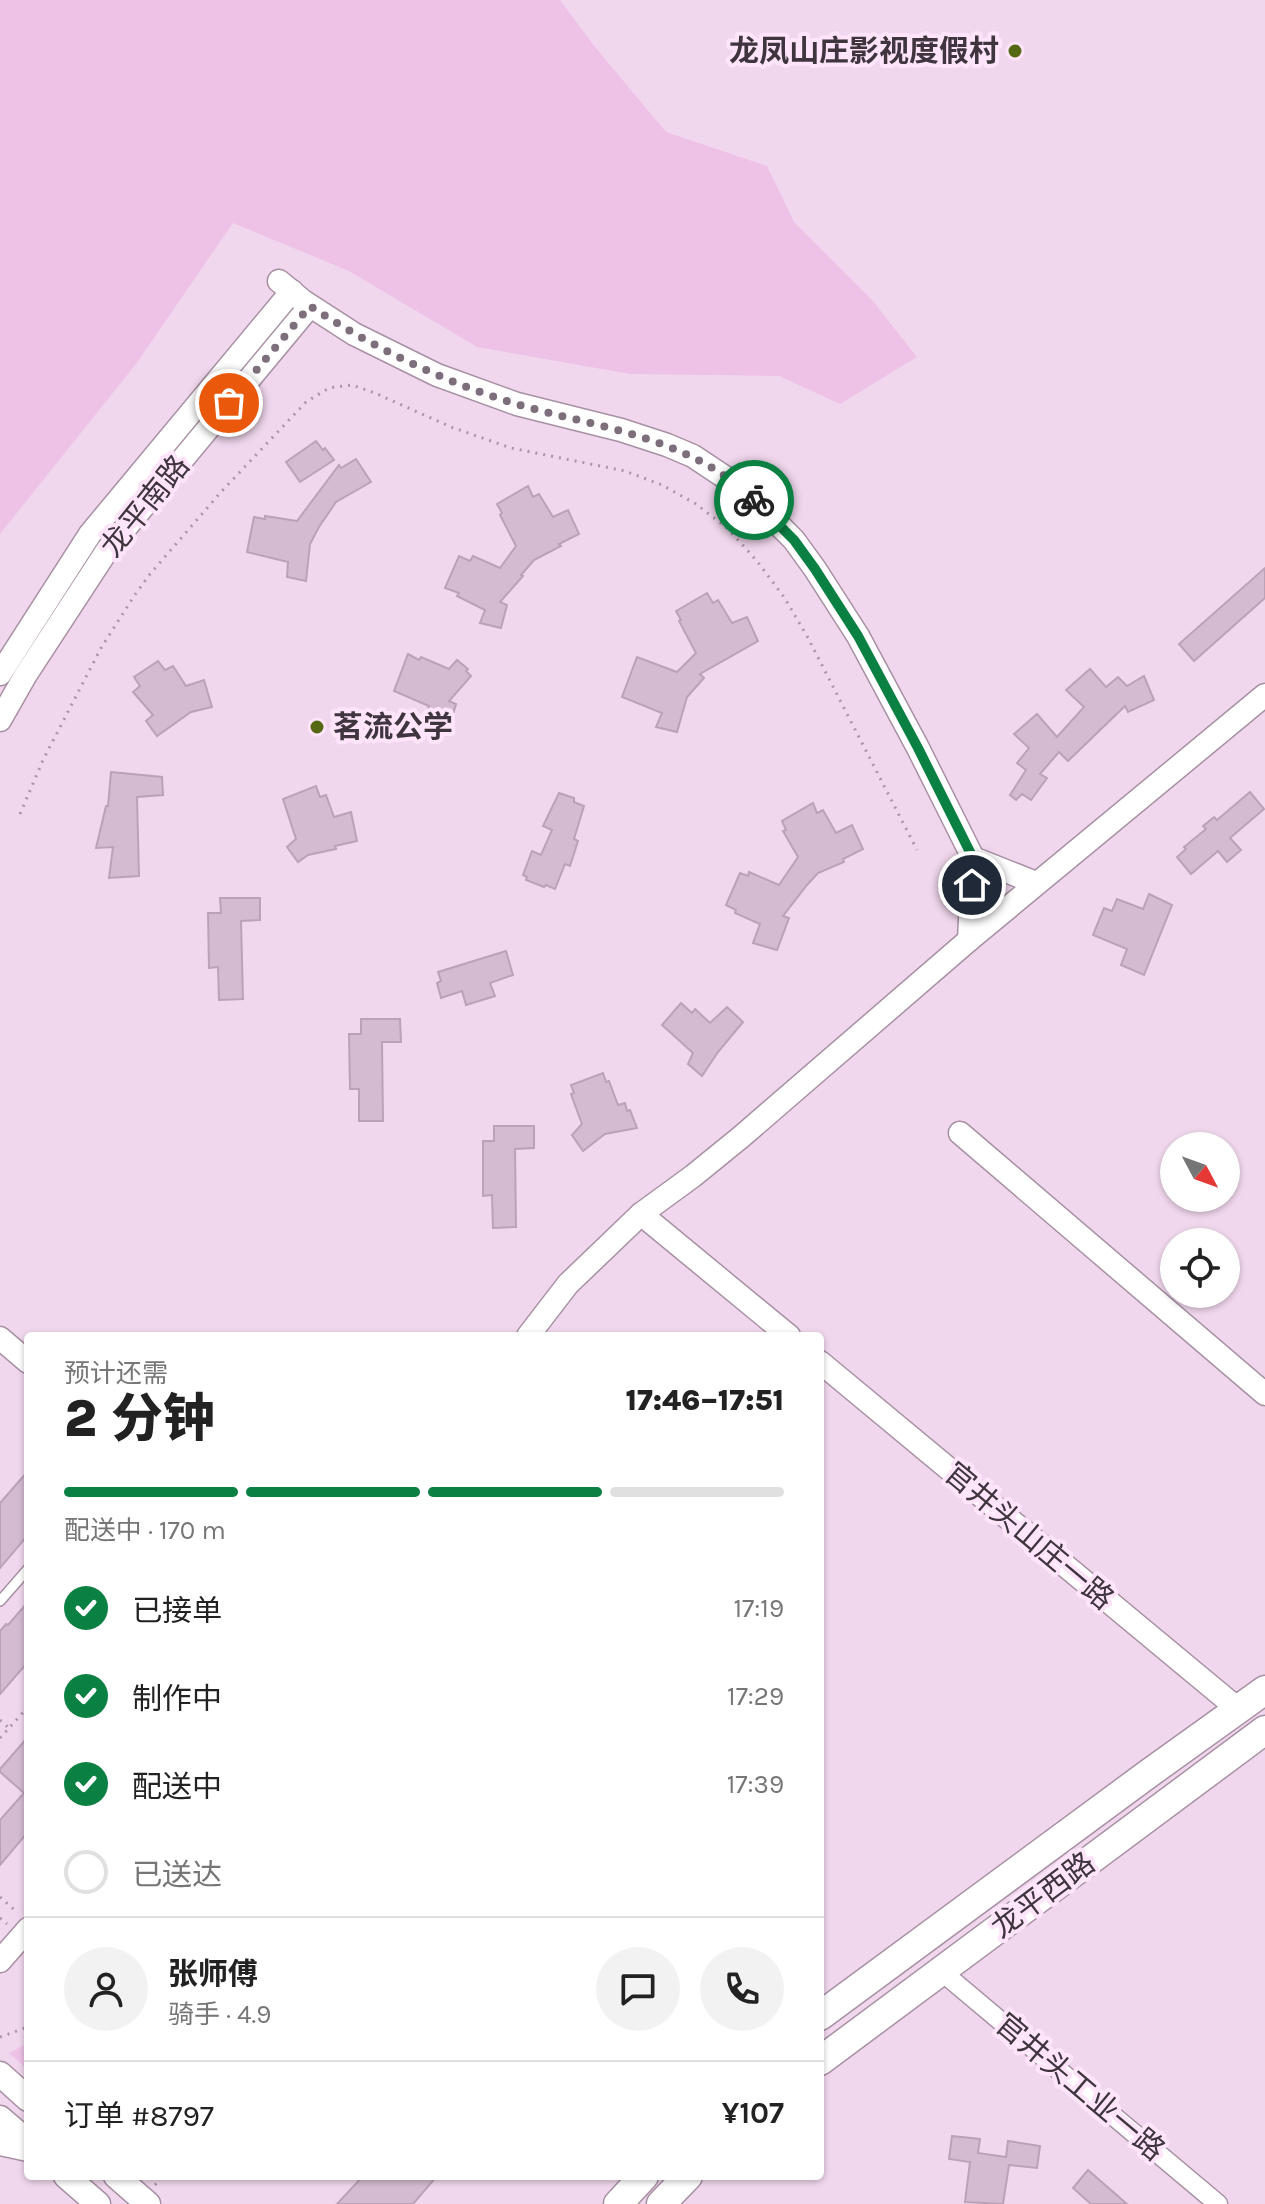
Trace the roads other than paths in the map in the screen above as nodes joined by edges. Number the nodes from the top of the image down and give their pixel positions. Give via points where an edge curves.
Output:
1 (310, 306) junction
2 (0, 674) edge
3 (1265, 695) edge
4 (0, 720) edge
5 (973, 858) junction
6 (1036, 883) junction
7 (969, 940) junction
8 (960, 1133) dead end
9 (641, 1214) junction
10 (531, 1332) edge
11 (784, 1332) edge
12 (0, 1338) edge
13 (24, 1359) edge
14 (824, 1365) edge
15 (1265, 1394) edge
16 (24, 1574) edge
17 (0, 1601) edge
18 (1265, 1690) edge
19 (1238, 1709) junction
20 (1265, 1730) edge
21 (18, 1922) edge
22 (0, 1961) edge
23 (941, 1971) junction
24 (824, 2013) edge
25 (824, 2058) edge
26 (0, 2074) edge
27 (24, 2095) edge
28 (0, 2118) edge
29 (24, 2139) edge
30 (0, 2144) edge
31 (24, 2149) edge
32 (71, 2180) edge
33 (123, 2180) edge
34 (640, 2180) edge
35 (684, 2180) edge
36 (151, 2195) edge
37 (98, 2204) edge
38 (618, 2204) edge
39 (661, 2204) edge
40 (1218, 2204) edge

1 - 2 street, 龙平南路 via 285,286 90,534
1 - 4 street, 龙平南路 via 108,549
1 - 5 street via 437,375 517,404 667,445 744,490 794,540 836,601 888,690
3 - 6 street
5 - 6 street
5 - 7 street
6 - 7 street
7 - 9 street via 741,1137
8 - 15 street
9 - 10 street via 568,1284
9 - 11 street
12 - 13 street
14 - 19 street, 官井头山庄一路
16 - 17 lane
18 - 19 main road, 龙平西路
19 - 24 main road, 龙平西路
20 - 23 main road, 龙平西路
21 - 22 street
23 - 25 main road, 龙平西路
23 - 40 street, 官井头工业一路
26 - 27 main road
28 - 29 main road
30 - 31 street
32 - 37 main road
33 - 36 main road
34 - 38 main road
35 - 39 main road

